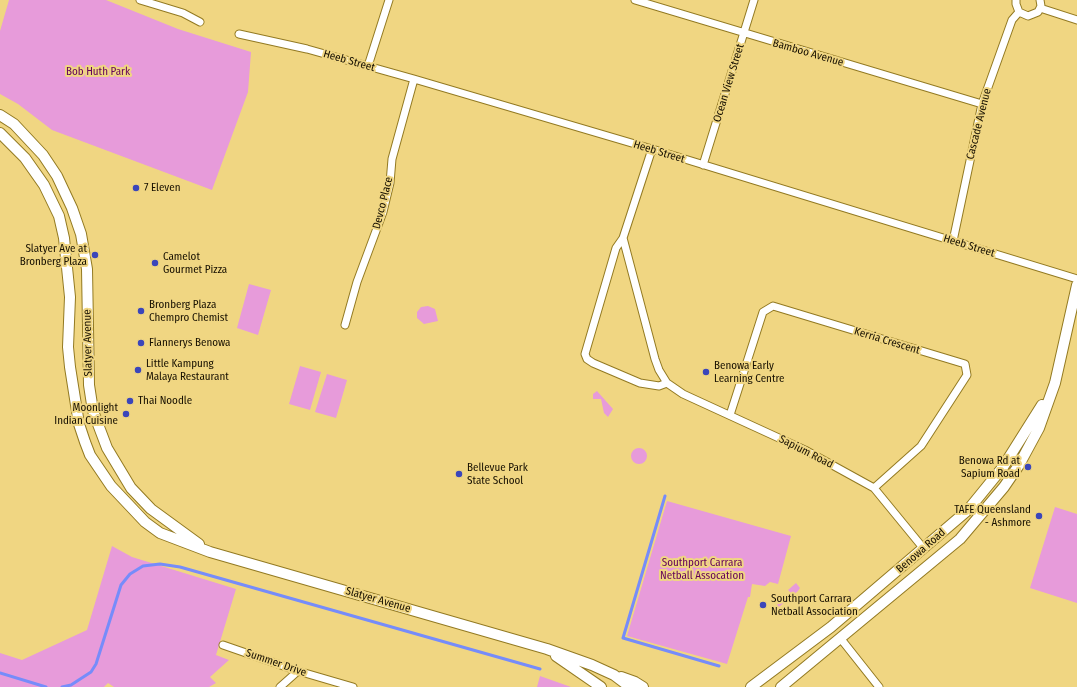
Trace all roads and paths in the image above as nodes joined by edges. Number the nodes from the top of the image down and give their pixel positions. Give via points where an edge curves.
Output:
1 (140, 0) edge
2 (389, 0) edge
3 (635, 0) edge
4 (754, 0) edge
5 (1016, 0) edge
6 (1040, 4) edge
7 (1019, 12) junction
8 (1077, 20) edge
9 (200, 22) dead end
10 (240, 34) dead end
11 (744, 34) junction
12 (368, 66) junction
13 (414, 79) junction
14 (982, 104) junction
15 (0, 115) edge
16 (0, 133) edge
17 (652, 149) junction
18 (703, 165) junction
19 (623, 238) junction
20 (953, 241) junction
21 (1077, 279) edge
22 (1077, 285) edge
23 (1075, 304) edge
24 (345, 325) dead end
25 (1055, 382) junction
26 (667, 383) junction
27 (730, 415) junction
28 (874, 488) junction
29 (924, 549) junction
30 (210, 552) junction
31 (841, 639) junction
32 (223, 645) dead end
33 (547, 649) junction
34 (298, 671) junction
35 (614, 675) junction
36 (280, 687) edge
37 (353, 687) edge
38 (601, 687) edge
39 (630, 687) edge
40 (643, 687) edge
41 (751, 687) edge
42 (781, 687) edge
43 (879, 687) edge

1 - 9 street via 183,13
2 - 12 street
3 - 11 street, Bamboo Avenue
4 - 11 street, Ocean View Street
5 - 7 street
6 - 7 street via 1038,12 1030,16
6 - 8 street
7 - 14 street, Cascade Avenue via 1012,20
10 - 12 street, Heeb Street
11 - 14 street, Bamboo Avenue
11 - 18 street, Ocean View Street
12 - 13 street, Heeb Street
13 - 17 street, Heeb Street
13 - 24 street, Devco Place via 392,159 390,183 383,212 357,282
14 - 20 street, Cascade Avenue
15 - 30 main road, Slatyer Avenue via 14,124 47,160 72,208 81,234 87,269 89,385 93,411 107,448 131,488 151,509
16 - 30 main road, Slatyer Avenue via 25,158 44,185 59,216 70,297 68,347 72,388 79,424 90,455 111,486 145,522 160,533
17 - 18 street, Heeb Street
17 - 19 street
18 - 20 street, Heeb Street
19 - 26 street, Sapium Road via 658,370
19 - 26 street via 616,248 585,354 593,363 640,383 659,386
20 - 21 street, Heeb Street
22 - 23 main road, Benowa Road
23 - 25 main road, Benowa Road
25 - 29 main road, Benowa Road via 1029,428 993,482 968,510
25 - 31 main road, Benowa Road via 1039,428 1004,487 960,539
26 - 27 street, Sapium Road via 683,394
27 - 28 street, Sapium Road via 805,450
27 - 28 street, Kerria Crescent via 763,312 773,306 965,364 966,375 921,446
28 - 29 street, Sapium Road
29 - 41 main road, Benowa Road via 832,627
30 - 33 main road, Slatyer Avenue
31 - 42 main road, Benowa Road
31 - 43 street
32 - 34 street, Summer Drive
33 - 35 main road, Slatyer Avenue
33 - 38 main road, Slatyer Avenue
34 - 36 street
34 - 37 street, Summer Drive
35 - 39 main road, Slatyer Avenue
35 - 40 main road

